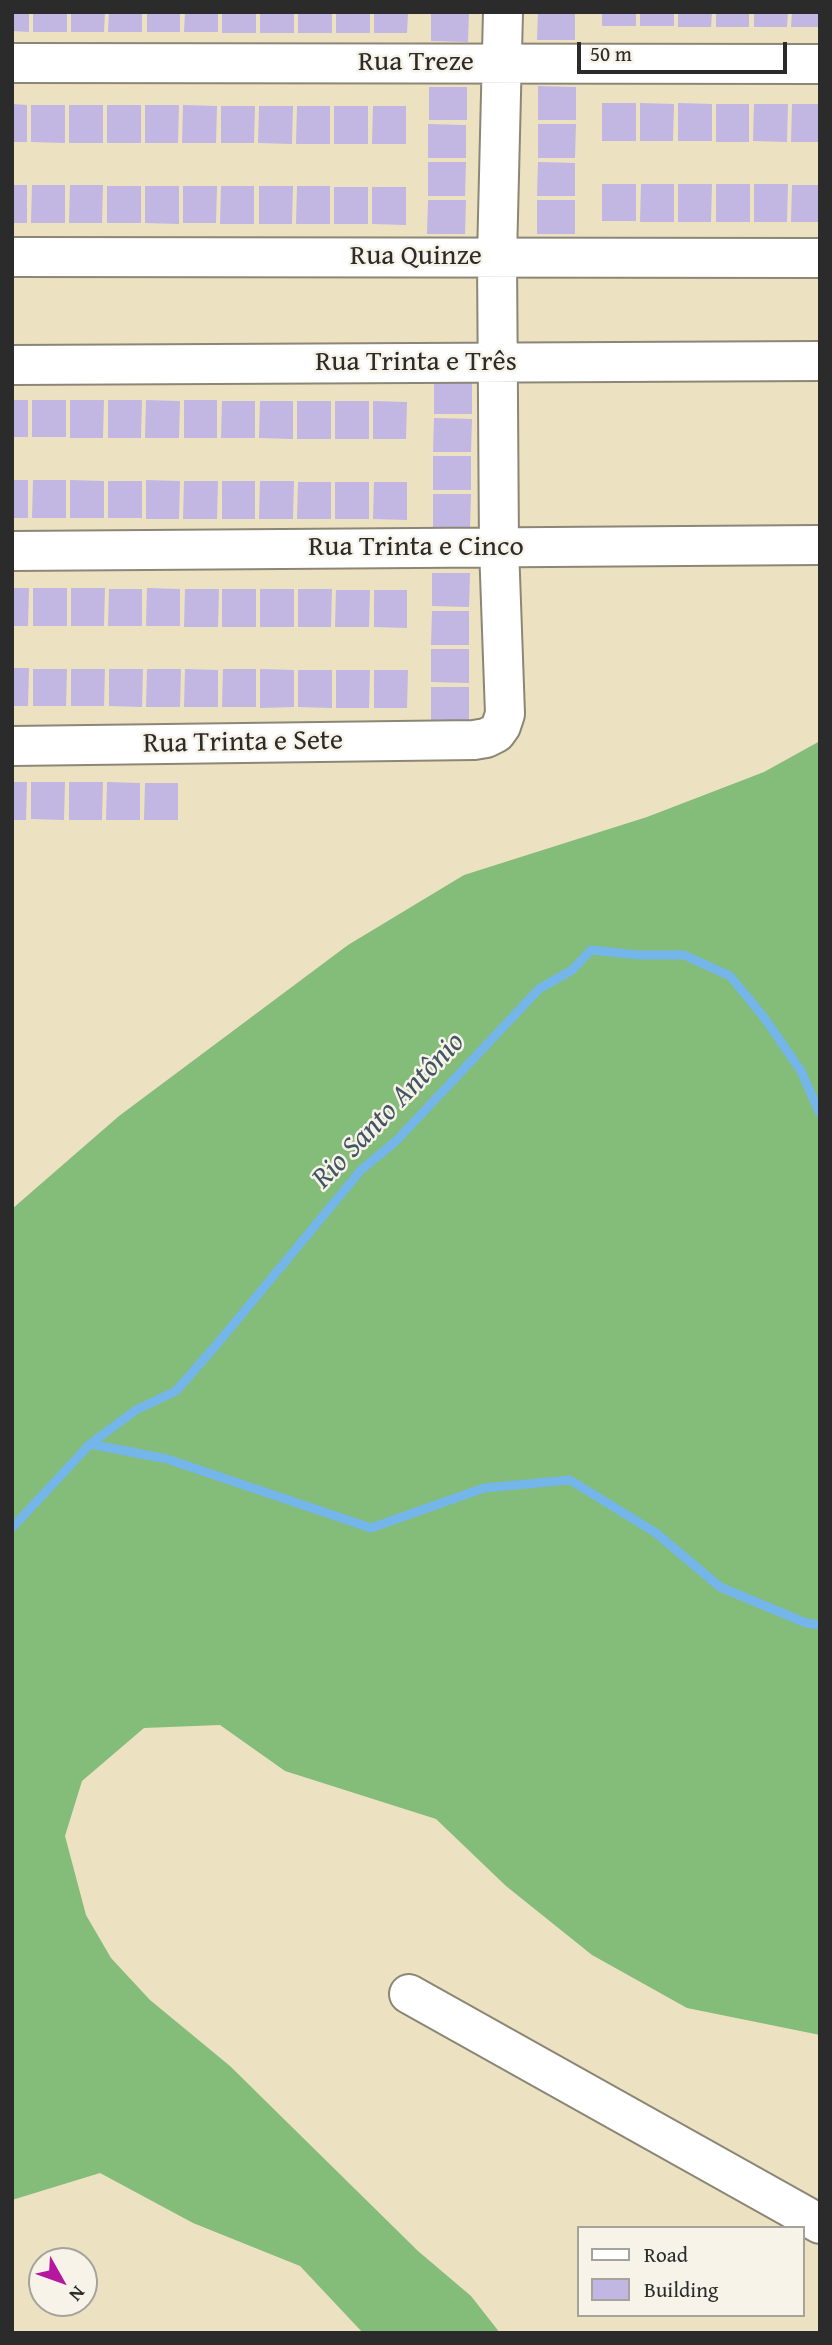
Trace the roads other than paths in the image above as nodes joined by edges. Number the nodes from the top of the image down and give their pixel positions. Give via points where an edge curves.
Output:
1 (503, 12) edge
2 (12, 63) edge
3 (502, 63) junction
4 (820, 64) edge
5 (12, 257) edge
6 (497, 257) junction
7 (820, 258) edge
8 (820, 361) edge
9 (498, 363) junction
10 (12, 365) edge
11 (820, 545) edge
12 (499, 547) junction
13 (12, 551) edge
14 (12, 746) edge
15 (409, 1994) dead end
16 (820, 2224) edge

1 - 3 street
2 - 3 street, Rua Treze
3 - 4 street, Rua Treze
3 - 6 street
5 - 6 street, Rua Quinze
6 - 7 street, Rua Quinze
6 - 9 street
8 - 9 street, Rua Trinta e Três
9 - 10 street, Rua Trinta e Três
9 - 12 street
11 - 12 street, Rua Trinta e Cinco
12 - 13 street, Rua Trinta e Cinco
12 - 14 street, Rua Trinta e Sete via 505,714 502,726 486,738
15 - 16 street

